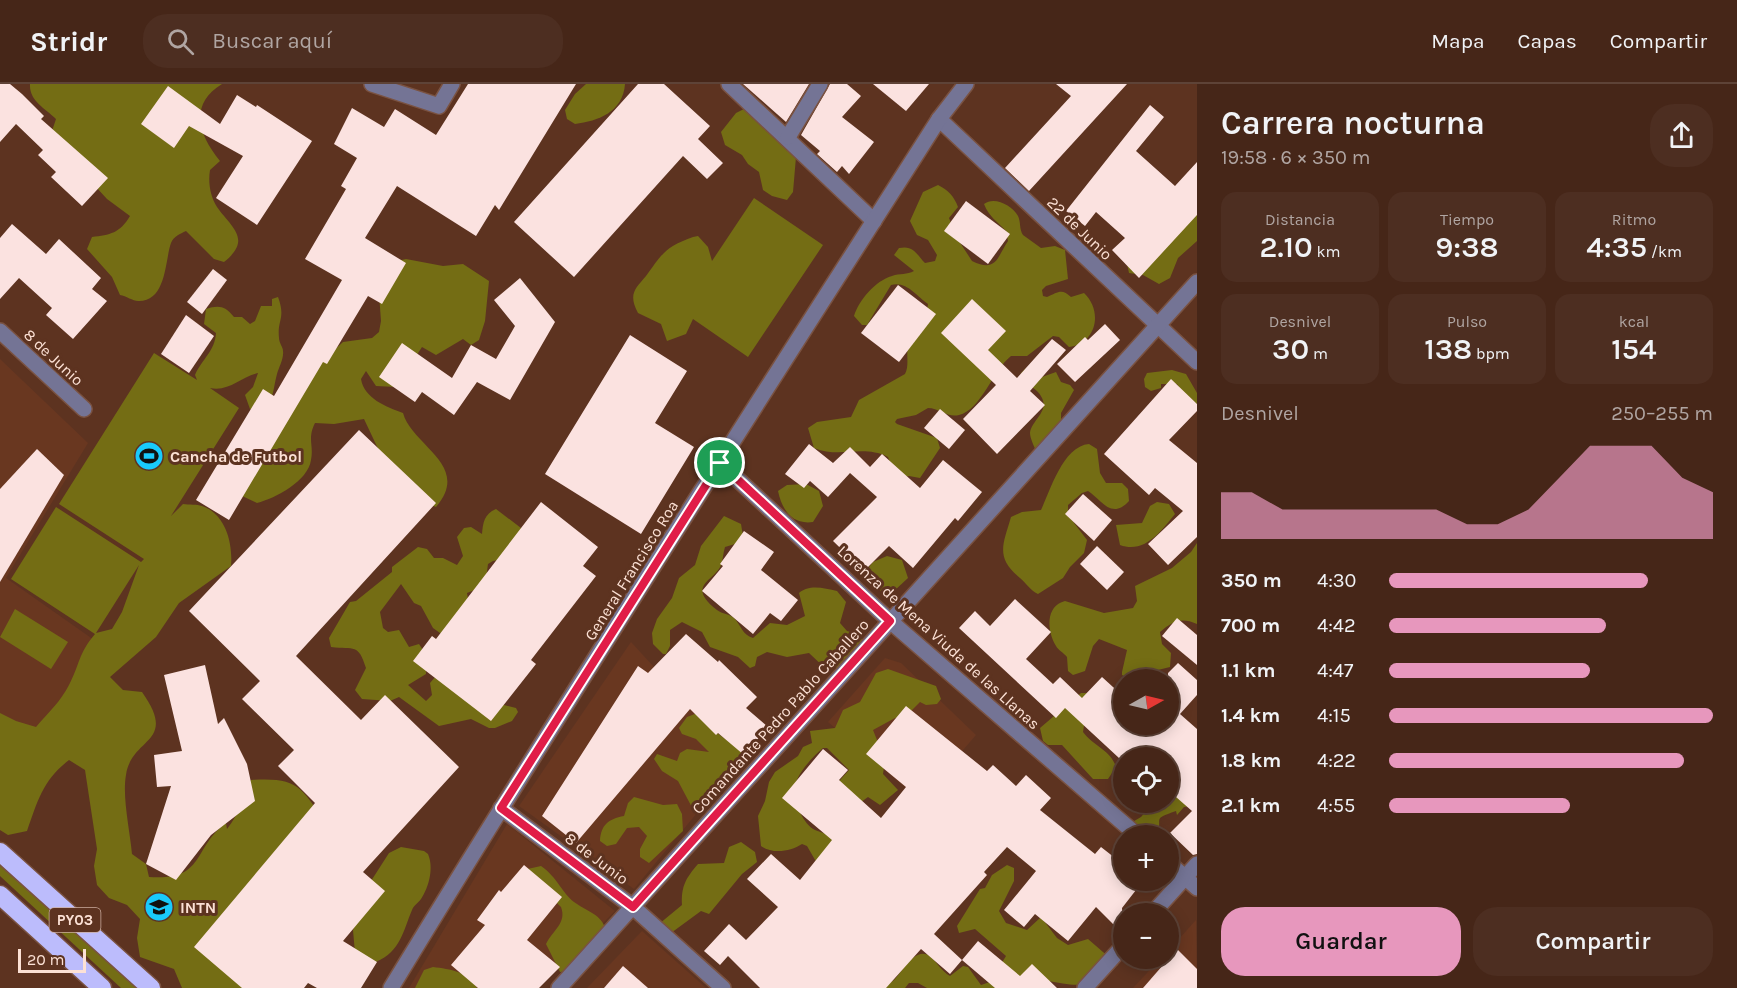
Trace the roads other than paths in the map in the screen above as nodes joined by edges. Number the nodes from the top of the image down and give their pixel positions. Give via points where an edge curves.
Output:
1 (372, 84) edge
2 (452, 84) edge
3 (729, 84) edge
4 (820, 84) edge
5 (966, 84) edge
6 (939, 118) junction
7 (788, 137) junction
8 (874, 221) junction
9 (1197, 282) edge
10 (1156, 326) junction
11 (0, 331) edge
12 (1197, 362) edge
13 (84, 409) dead end
14 (720, 463) junction
15 (890, 621) junction
16 (501, 808) junction
17 (1124, 825) edge
18 (0, 852) edge
19 (1197, 864) edge
20 (1179, 872) edge
21 (1185, 877) junction
22 (1197, 888) edge
23 (0, 895) edge
24 (1162, 903) edge
25 (633, 907) junction
26 (1113, 957) edge
27 (102, 988) edge
28 (151, 988) edge
29 (391, 988) edge
30 (559, 988) edge
31 (723, 988) edge
32 (1085, 988) edge

1 - 2 street via 439,106
3 - 7 street
4 - 7 street
5 - 6 street, General Francisco Roa
6 - 8 street, General Francisco Roa
6 - 10 street, 22 de Junio
7 - 8 street
8 - 14 street, General Francisco Roa
9 - 10 street, Comandante Pedro Pablo Caballero
10 - 12 street, 22 de Junio
10 - 15 street, Comandante Pedro Pablo Caballero
11 - 13 street, 8 de Junio
14 - 15 street, Lorenza de Mena Viuda de las Llanas
14 - 16 street, General Francisco Roa
15 - 17 street, Lorenza de Mena Viuda de las Llanas
15 - 25 street, Comandante Pedro Pablo Caballero
16 - 25 street, 8 de Junio
16 - 29 street, General Francisco Roa
18 - 28 highway, PY03
19 - 21 street
20 - 21 street
21 - 22 street
21 - 24 street
23 - 27 highway, PY03
25 - 30 street, Comandante Pedro Pablo Caballero
25 - 31 street, 8 de Junio
26 - 32 street

